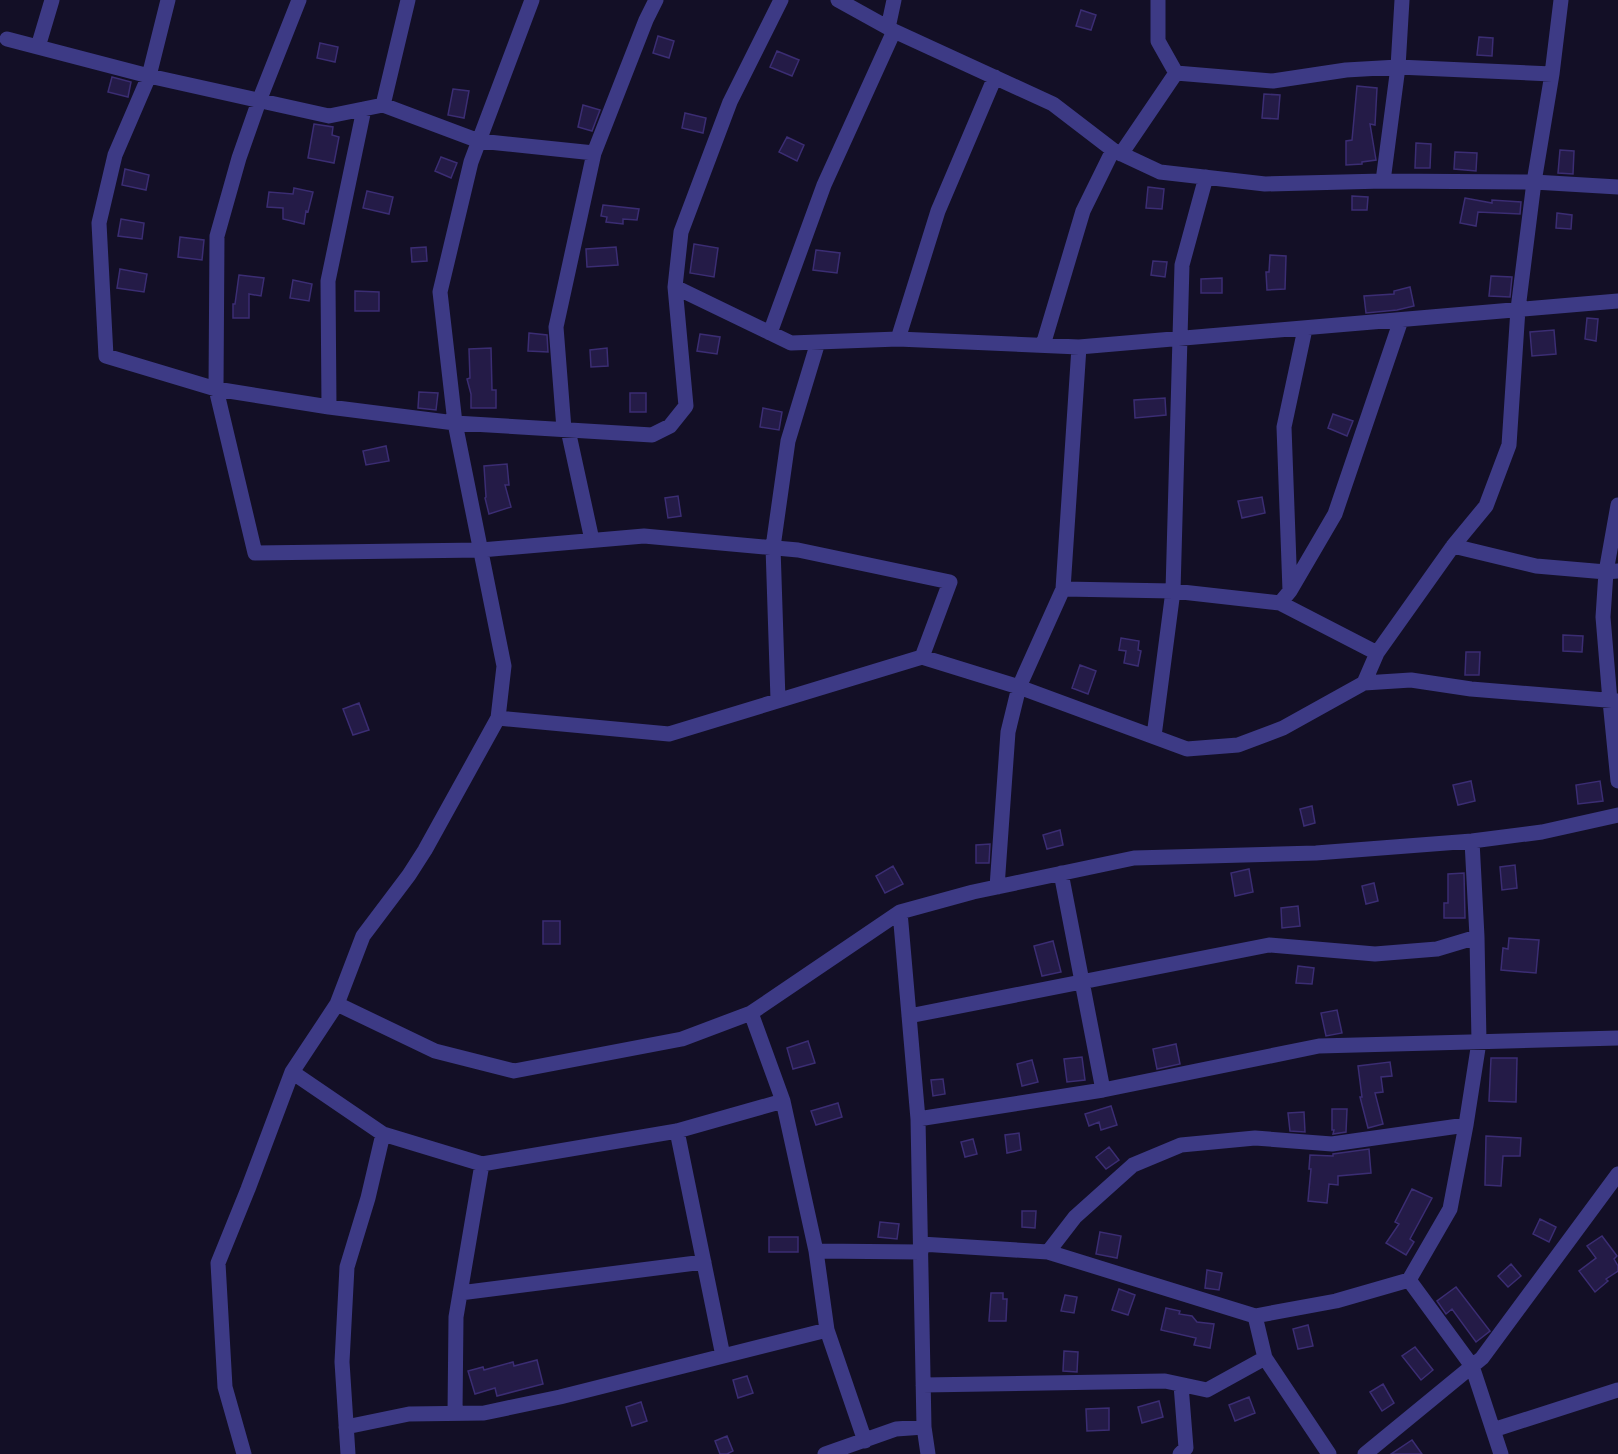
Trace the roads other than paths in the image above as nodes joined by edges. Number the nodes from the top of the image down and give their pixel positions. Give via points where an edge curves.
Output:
1 (52, 0) edge
2 (168, 0) edge
3 (299, 0) edge
4 (408, 0) edge
5 (532, 0) edge
6 (656, 0) edge
7 (781, 0) edge
8 (838, 0) edge
9 (894, 0) edge
10 (1158, 0) edge
11 (1402, 0) edge
12 (1561, 0) edge
13 (891, 29) junction
14 (7, 39) dead end
15 (38, 47) junction
16 (1398, 67) junction
17 (1176, 73) junction
18 (1552, 74) junction
19 (149, 76) junction
20 (995, 77) junction
21 (259, 101) junction
22 (383, 105) junction
23 (364, 109) junction
24 (479, 141) junction
25 (1117, 152) junction
26 (594, 153) junction
27 (1206, 177) junction
28 (1383, 181) junction
29 (1534, 182) junction
30 (1618, 187) edge
31 (675, 287) junction
32 (1618, 301) edge
33 (1518, 309) junction
34 (1401, 320) junction
35 (1305, 329) junction
36 (770, 333) junction
37 (898, 339) junction
38 (1180, 339) junction
39 (818, 342) junction
40 (1043, 345) junction
41 (1078, 347) junction
42 (216, 389) junction
43 (329, 407) junction
44 (455, 423) junction
45 (566, 429) junction
46 (1618, 506) edge
47 (592, 540) junction
48 (1453, 546) junction
49 (773, 547) junction
50 (481, 550) junction
51 (1612, 571) edge
52 (1063, 589) junction
53 (1173, 591) junction
54 (1285, 597) junction
55 (1377, 653) junction
56 (922, 657) junction
57 (1364, 683) junction
58 (1019, 687) junction
59 (778, 700) junction
60 (1614, 701) edge
61 (498, 718) junction
62 (1154, 736) junction
63 (1618, 781) edge
64 (1618, 815) edge
65 (1472, 841) junction
66 (1061, 873) junction
67 (997, 887) junction
68 (900, 912) junction
69 (1477, 937) junction
70 (1082, 982) junction
71 (337, 1004) junction
72 (751, 1013) junction
73 (909, 1016) junction
74 (1618, 1038) edge
75 (1479, 1042) junction
76 (292, 1072) junction
77 (1103, 1090) junction
78 (783, 1101) junction
79 (918, 1119) junction
80 (1466, 1125) junction
81 (677, 1131) junction
82 (383, 1134) junction
83 (482, 1164) junction
84 (1618, 1174) edge
85 (921, 1248) junction
86 (816, 1251) junction
87 (1048, 1252) junction
88 (704, 1262) junction
89 (1409, 1280) junction
90 (460, 1293) junction
91 (1255, 1316) junction
92 (827, 1330) junction
93 (723, 1356) junction
94 (1265, 1358) junction
95 (1472, 1366) junction
96 (923, 1385) junction
97 (1181, 1385) junction
98 (1618, 1390) edge
99 (454, 1413) junction
100 (346, 1427) junction
101 (924, 1427) junction
102 (1493, 1430) junction
103 (865, 1441) junction
104 (1379, 1449) edge
105 (244, 1454) edge
106 (348, 1454) edge
107 (825, 1454) edge
108 (928, 1454) edge
109 (1180, 1454) edge
110 (1329, 1454) edge
111 (1365, 1454) edge
112 (1501, 1454) edge

1 - 15 street
2 - 19 street
3 - 21 street
4 - 22 street
5 - 24 street
6 - 26 street
7 - 31 street via 730,102 681,232
8 - 13 street
9 - 13 street
10 - 17 street via 1158,41
11 - 16 street
12 - 18 street
13 - 20 street
13 - 36 street via 824,185
14 - 15 street
15 - 19 street
16 - 17 street via 1273,81
16 - 18 street
16 - 28 street
17 - 25 street
18 - 29 street
19 - 21 street
19 - 42 street via 115,155 99,223 106,356
20 - 25 street via 1053,104
20 - 37 street via 938,211
21 - 23 street via 329,116
21 - 42 street via 218,236
22 - 23 street
22 - 24 street
23 - 43 street via 328,281
24 - 26 street
24 - 44 street via 440,292
25 - 27 street via 1160,172
25 - 40 street via 1083,210
26 - 45 street via 556,327
27 - 28 street via 1265,184
27 - 38 street via 1182,265
28 - 29 street
29 - 30 street
29 - 33 street
31 - 36 street
31 - 45 street via 686,406 670,426 652,435
32 - 33 street
33 - 34 street
33 - 48 street via 1509,446 1486,506
34 - 35 street
34 - 54 street via 1335,514
35 - 38 street
35 - 54 street via 1284,427
36 - 39 street via 790,344
37 - 39 street
37 - 40 street
38 - 41 street
38 - 53 street
39 - 49 street via 789,441
40 - 41 street
41 - 52 street
42 - 43 street
42 - 50 street via 255,553
43 - 44 street
44 - 45 street
44 - 50 street
45 - 47 street
46 - 51 street
47 - 49 street via 644,536
47 - 50 street
48 - 51 street via 1536,566
48 - 55 street
49 - 56 street via 950,582
49 - 59 street
50 - 61 street via 504,666
51 - 60 street via 1603,617
52 - 53 street
52 - 58 street
53 - 54 street
53 - 62 street
54 - 55 street
55 - 57 street
56 - 58 street
56 - 59 street
57 - 60 street via 1411,680
57 - 62 street via 1282,728 1238,745 1187,749
58 - 62 street
58 - 67 street via 1008,732
59 - 61 street via 669,734
60 - 63 street
61 - 71 street via 425,850 363,936
64 - 65 street via 1542,832
65 - 66 street via 1316,853 1134,858
65 - 69 street
66 - 67 street
66 - 70 street
67 - 68 street
68 - 72 street
68 - 73 street
69 - 70 street via 1437,949 1375,954 1269,945
69 - 75 street
70 - 73 street
70 - 77 street
71 - 72 street via 435,1051 514,1071 682,1039
71 - 76 street
72 - 78 street
73 - 79 street
74 - 75 street
75 - 77 street via 1319,1046
75 - 80 street
76 - 82 street
76 - 105 street via 218,1263 225,1387
77 - 79 street
78 - 81 street
78 - 86 street
79 - 85 street
80 - 87 street via 1332,1143 1255,1138 1181,1145 1132,1165 1075,1217
80 - 89 street via 1450,1209
81 - 83 street
81 - 88 street
82 - 83 street
82 - 100 street via 347,1267 342,1362
83 - 90 street
84 - 95 street via 1482,1358
85 - 86 street
85 - 87 street
85 - 96 street
86 - 92 street
87 - 91 street
88 - 90 street
88 - 93 street
89 - 91 street via 1336,1301
89 - 95 street
90 - 99 street
91 - 94 street
92 - 93 street
92 - 103 street
93 - 99 street via 506,1409
94 - 97 street via 1208,1390
94 - 110 street
95 - 102 street
95 - 104 street
96 - 97 street via 1165,1381
96 - 101 street
97 - 109 street via 1186,1448
98 - 102 street
99 - 100 street via 409,1414
100 - 106 street
101 - 103 street via 896,1429
101 - 108 street
102 - 112 street
103 - 107 street
104 - 111 street

